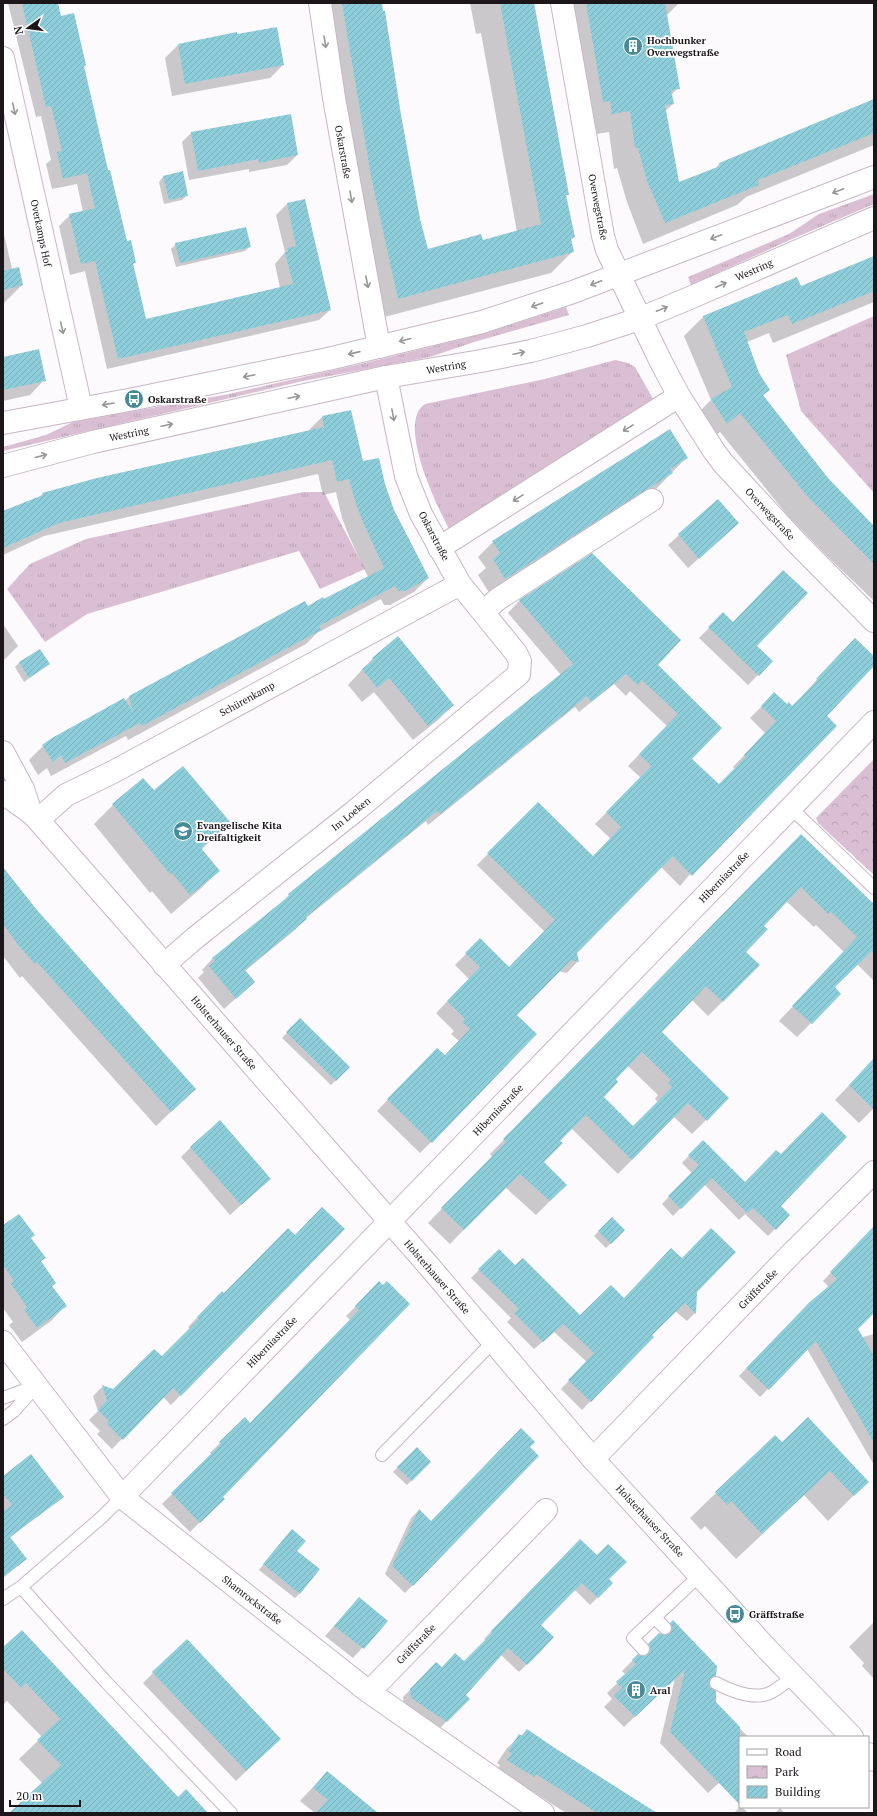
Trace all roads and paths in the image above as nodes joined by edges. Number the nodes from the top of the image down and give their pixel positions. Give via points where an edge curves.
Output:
1 (320, 3) edge
2 (562, 3) edge
3 (3, 58) edge
4 (874, 177) edge
5 (874, 218) edge
6 (619, 274) junction
7 (639, 318) junction
8 (380, 347) junction
9 (386, 377) junction
10 (679, 396) junction
11 (81, 408) junction
12 (3, 423) edge
13 (3, 466) edge
14 (652, 500) dead end
15 (439, 548) junction
16 (460, 584) junction
17 (483, 612) junction
18 (874, 621) edge
19 (516, 653) joint
20 (874, 722) edge
21 (3, 752) edge
22 (3, 792) edge
23 (791, 808) junction
24 (34, 815) junction
25 (874, 888) edge
26 (164, 966) junction
27 (874, 1172) edge
28 (389, 1222) junction
29 (3, 1342) edge
30 (493, 1342) junction
31 (36, 1386) junction
32 (3, 1398) edge
33 (3, 1419) edge
34 (382, 1455) dead end
35 (593, 1459) junction
36 (122, 1497) junction
37 (546, 1510) dead end
38 (700, 1575) junction
39 (21, 1587) junction
40 (3, 1599) edge
41 (655, 1618) junction
42 (664, 1628) dead end
43 (643, 1649) dead end
44 (793, 1677) junction
45 (716, 1683) dead end
46 (369, 1692) junction
47 (851, 1736) edge
48 (231, 1813) edge
49 (543, 1813) edge

1 -> 8 street, Oskarstraße via 337,114
2 - 6 street, Overwegstraße via 603,236
3 -> 11 street, Overkamps Hof
4 -> 6 street
7 -> 5 street, Westring
6 - 7 street, Overwegstraße
6 -> 8 street via 496,317
9 -> 7 street, Westring via 531,351 587,336
7 - 10 street, Overwegstraße
8 -> 11 street
13 -> 9 street, Westring via 92,442
9 -> 15 street, Oskarstraße via 406,476 421,514
10 -> 15 street
10 - 18 street, Overwegstraße via 723,463
11 - 12 street
14 - 17 street via 498,599
15 - 16 street, Oskarstraße
16 - 17 street, Oskarstraße
16 - 24 street, Schürenkamp via 66,795
17 - 19 street, Oskarstraße
19 - 26 street, Im Loeken via 521,669 514,680 195,938
20 - 23 street, Hiberniastraße
21 - 24 street, Holsterhauser Straße
22 - 24 street, Holsterhauser Straße
23 - 25 lane
23 - 28 street, Hiberniastraße
24 - 26 street, Holsterhauser Straße
26 - 28 street, Holsterhauser Straße
27 - 35 street, Gräffstraße
28 - 30 street, Holsterhauser Straße
28 - 36 street, Hiberniastraße
29 - 31 street, Shamrockstraße
30 - 34 lane
30 - 35 street, Holsterhauser Straße
31 - 32 lane
31 - 33 lane via 14,1411
31 - 36 street, Shamrockstraße
35 - 38 street, Holsterhauser Straße
36 - 39 lane
36 - 46 street, Shamrockstraße
37 - 46 street, Gräffstraße
38 - 41 lane
38 - 44 street, Holsterhauser Straße
39 - 40 lane
39 - 48 lane via 106,1682
41 - 42 lane
41 - 43 lane via 633,1638
44 - 45 lane via 770,1693 743,1694 730,1691
44 - 47 street, Holsterhauser Straße
46 - 49 street, Shamrockstraße

